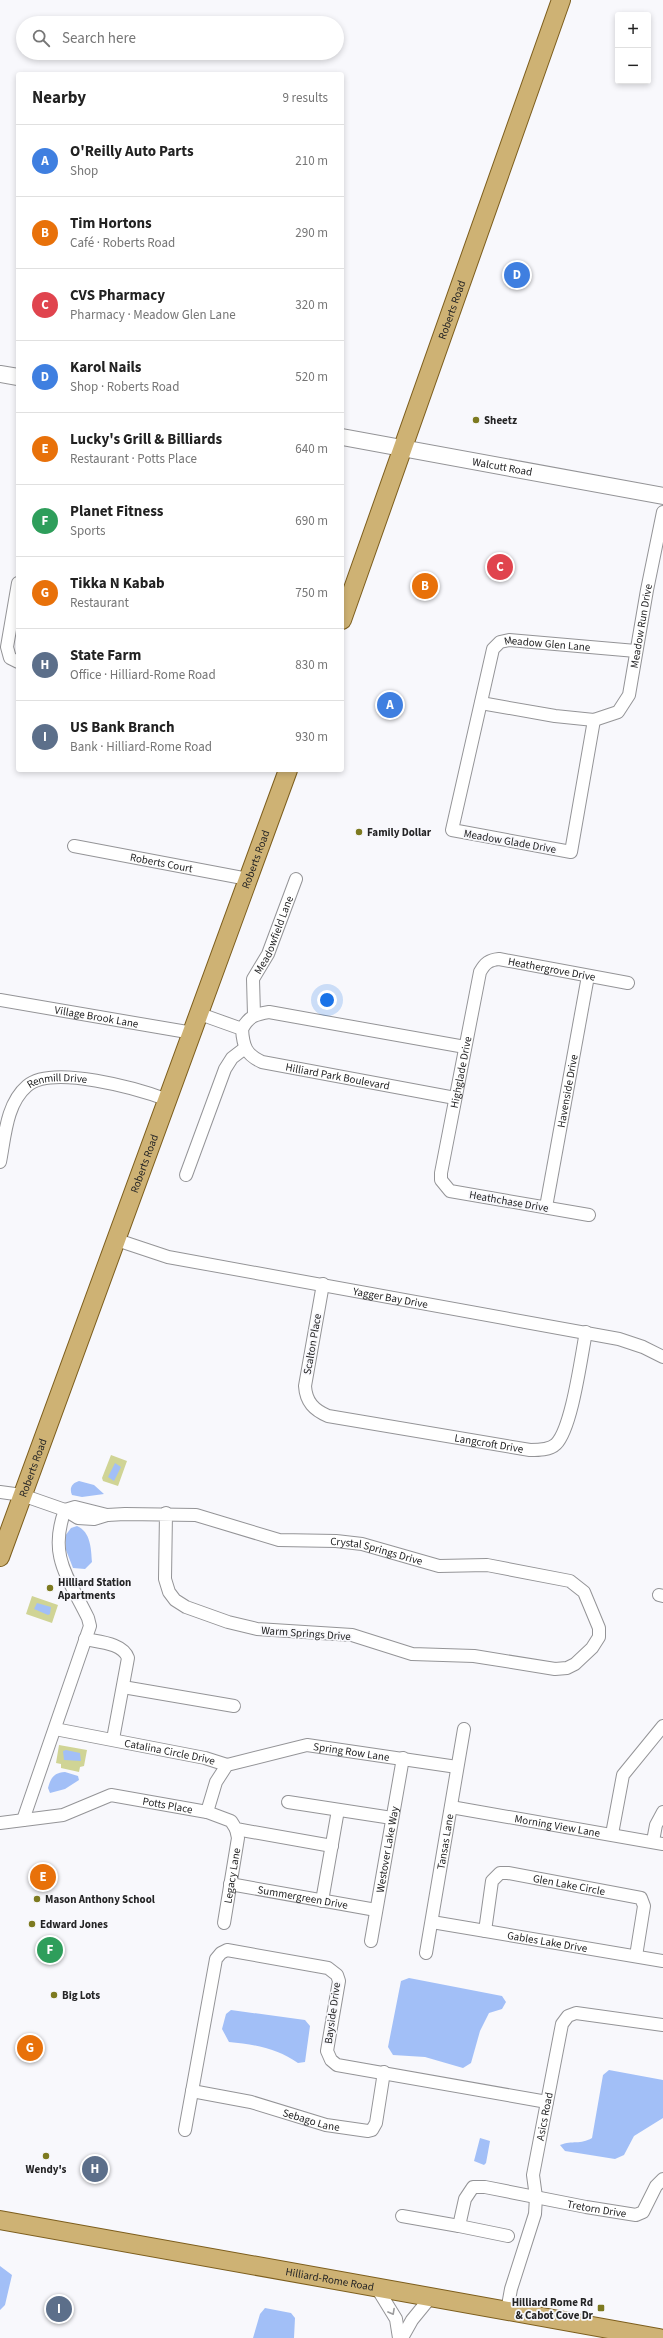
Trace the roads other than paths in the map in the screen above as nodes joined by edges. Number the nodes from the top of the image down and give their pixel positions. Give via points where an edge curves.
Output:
1 (561, 0) edge
2 (0, 374) edge
3 (16, 377) edge
4 (344, 437) edge
5 (404, 449) junction
6 (663, 496) edge
7 (663, 512) edge
8 (16, 594) edge
9 (344, 614) edge
10 (636, 651) junction
11 (14, 660) edge
12 (480, 702) junction
13 (594, 720) junction
14 (287, 772) edge
15 (74, 846) dead end
16 (248, 879) junction
17 (296, 879) dead end
18 (480, 972) joint
19 (588, 976) junction
20 (628, 983) dead end
21 (0, 1000) edge
22 (200, 1014) junction
23 (254, 1014) junction
24 (242, 1029) junction
25 (193, 1033) junction
26 (465, 1047) junction
27 (245, 1048) junction
28 (455, 1098) junction
29 (168, 1100) junction
30 (0, 1162) edge
31 (441, 1173) joint
32 (186, 1175) dead end
33 (546, 1207) junction
34 (588, 1215) dead end
35 (117, 1240) junction
36 (323, 1284) junction
37 (586, 1332) junction
38 (663, 1358) edge
39 (309, 1403) joint
40 (0, 1492) edge
41 (22, 1495) junction
42 (65, 1510) junction
43 (166, 1513) junction
44 (0, 1557) edge
45 (86, 1640) junction
46 (592, 1648) joint
47 (123, 1687) junction
48 (234, 1706) dead end
49 (663, 1726) edge
50 (55, 1729) junction
51 (464, 1729) dead end
52 (113, 1739) junction
53 (403, 1758) junction
54 (226, 1765) junction
55 (457, 1767) junction
56 (288, 1802) dead end
57 (451, 1807) junction
58 (338, 1810) junction
59 (207, 1812) junction
60 (663, 1812) edge
61 (392, 1818) junction
62 (23, 1820) junction
63 (0, 1823) edge
64 (236, 1829) junction
65 (612, 1834) junction
66 (658, 1842) edge
67 (332, 1846) junction
68 (230, 1884) junction
69 (322, 1901) junction
70 (376, 1910) junction
71 (432, 1922) junction
72 (224, 1923) dead end
73 (485, 1931) junction
74 (371, 1941) dead end
75 (426, 1953) dead end
76 (636, 1956) junction
77 (663, 1961) edge
78 (663, 2026) edge
79 (384, 2072) junction
80 (192, 2091) junction
81 (547, 2102) junction
82 (185, 2130) dead end
83 (663, 2179) edge
84 (536, 2197) junction
85 (402, 2216) dead end
86 (0, 2220) edge
87 (459, 2226) junction
88 (508, 2236) dead end
89 (377, 2288) junction
90 (430, 2298) junction
91 (507, 2311) junction
92 (620, 2335) edge
93 (399, 2338) edge
94 (402, 2338) edge
95 (658, 2338) edge

1 - 5 main road, Roberts Road
2 - 3 street
4 - 5 street, Walcutt Road
5 - 6 street, Walcutt Road
5 - 9 main road, Roberts Road
7 - 10 street, Meadow Run Drive
8 - 11 street via 7,646
10 - 12 street, Meadow Glen Lane via 509,640 500,642 493,649
10 - 13 street, Meadow Run Drive via 629,694 624,706 618,712
12 - 13 street, Meadow Run Drive via 555,716
12 - 13 street, Meadow Glade Drive via 452,830 571,852
14 - 16 main road, Roberts Road
15 - 16 street, Roberts Court
16 - 22 main road, Roberts Road
17 - 23 street, Meadowfield Lane via 268,954 253,979
18 - 19 street, Heathergrove Drive via 487,962 499,959
18 - 26 street, Highglade Drive
19 - 20 street, Heathergrove Drive
19 - 33 street, Havenside Drive
21 - 25 street, Village Brook Lane
22 - 24 street
22 - 25 main road, Roberts Road
23 - 24 street
23 - 26 street via 270,1012
24 - 27 street
25 - 29 main road, Roberts Road
26 - 28 street, Highglade Drive
27 - 28 street, Hilliard Park Boulevard via 252,1058 262,1062
27 - 32 street via 232,1058 225,1069
28 - 31 street, Highglade Drive
29 - 30 street, Renmill Drive via 148,1092 70,1076 42,1078 27,1085 11,1109
29 - 35 main road, Roberts Road
31 - 33 street, Heathchase Drive via 441,1180 450,1191
33 - 34 street, Heathchase Drive
35 - 36 street, Yagger Bay Drive via 168,1257
35 - 41 main road, Roberts Road
36 - 37 street, Yagger Bay Drive
36 - 39 street, Scalton Place via 305,1377 305,1395
37 - 38 street, Yagger Bay Drive via 637,1345
37 - 39 street, Langcroft Drive via 567,1424 555,1446 547,1449 530,1450 328,1416 320,1413
40 - 41 street, Crystal Springs Drive
41 - 42 street, Crystal Springs Drive
41 - 44 main road, Roberts Road
42 - 43 street, Crystal Springs Drive via 78,1518 94,1519 107,1515
42 - 45 street via 60,1524 57,1548 59,1558 89,1621
43 - 46 street, Crystal Springs Drive via 196,1515 279,1540 336,1540 362,1544 439,1566 486,1565 570,1581 584,1592 599,1628 599,1637
43 - 46 street, Warm Springs Drive via 164,1569 169,1592 175,1600 186,1607 228,1622 267,1630 352,1635 424,1656 474,1656 555,1669 575,1664
45 - 47 street, Catalina Circle Drive via 120,1648 127,1655
45 - 50 street
47 - 48 street
47 - 52 street, Catalina Circle Drive
49 - 65 street via 624,1775
50 - 52 street, Catalina Circle Drive
50 - 62 street
51 - 55 street, Tansas Lane
52 - 54 street, Catalina Circle Drive via 205,1758
53 - 54 street, Spring Row Lane via 300,1745
53 - 55 street, Spring Row Lane
53 - 61 street, Westover Lake Way
54 - 59 street via 216,1782
55 - 57 street, Tansas Lane
56 - 58 street
57 - 65 street, Morning View Lane
57 - 71 street, Tansas Lane
58 - 61 street
58 - 67 street
59 - 62 street, Potts Place via 110,1795 63,1815
59 - 64 street, Potts Place via 231,1821
60 - 66 street via 656,1825
61 - 70 street, Westover Lake Way
62 - 63 street, Potts Place
64 - 67 street, Potts Place
64 - 68 street, Legacy Lane via 238,1838
65 - 66 street, Morning View Lane
67 - 69 street
68 - 69 street, Summergreen Drive
68 - 72 street, Legacy Lane
69 - 70 street, Summergreen Drive
70 - 74 street, Westover Lake Way
71 - 73 street, Gables Lake Drive
71 - 75 street, Tansas Lane
73 - 76 street, Gables Lake Drive
73 - 76 street, Glen Lake Circle via 492,1881 500,1873 508,1873 641,1898 644,1906
76 - 77 street, Gables Lake Drive
78 - 81 street, Asics Road via 591,2014 576,2013 568,2016 562,2024
79 - 80 street, Sebago Lane via 376,2123 372,2130 368,2131 326,2125 251,2102
79 - 80 street, Bayside Drive via 337,2065 330,2060 327,2051 339,1980 333,1971 227,1950 220,1952 216,1959
79 - 81 street, Bayside Drive
80 - 82 street, Bayside Drive
81 - 84 street, Asics Road via 533,2174
83 - 84 street, Tretorn Drive via 656,2186 643,2212 636,2214
84 - 87 street, Tretorn Drive via 473,2187 464,2199
84 - 91 street, Asics Road via 535,2214 511,2289
85 - 87 street
86 - 89 main road, Hilliard-Rome Road
87 - 88 street
89 - 90 main road, Hilliard-Rome Road
89 -> 93 street via 396,2319
90 - 91 main road, Hilliard-Rome Road
90 - 94 street via 412,2320
91 - 92 main road, Hilliard-Rome Road
92 - 95 main road, Hilliard-Rome Road

